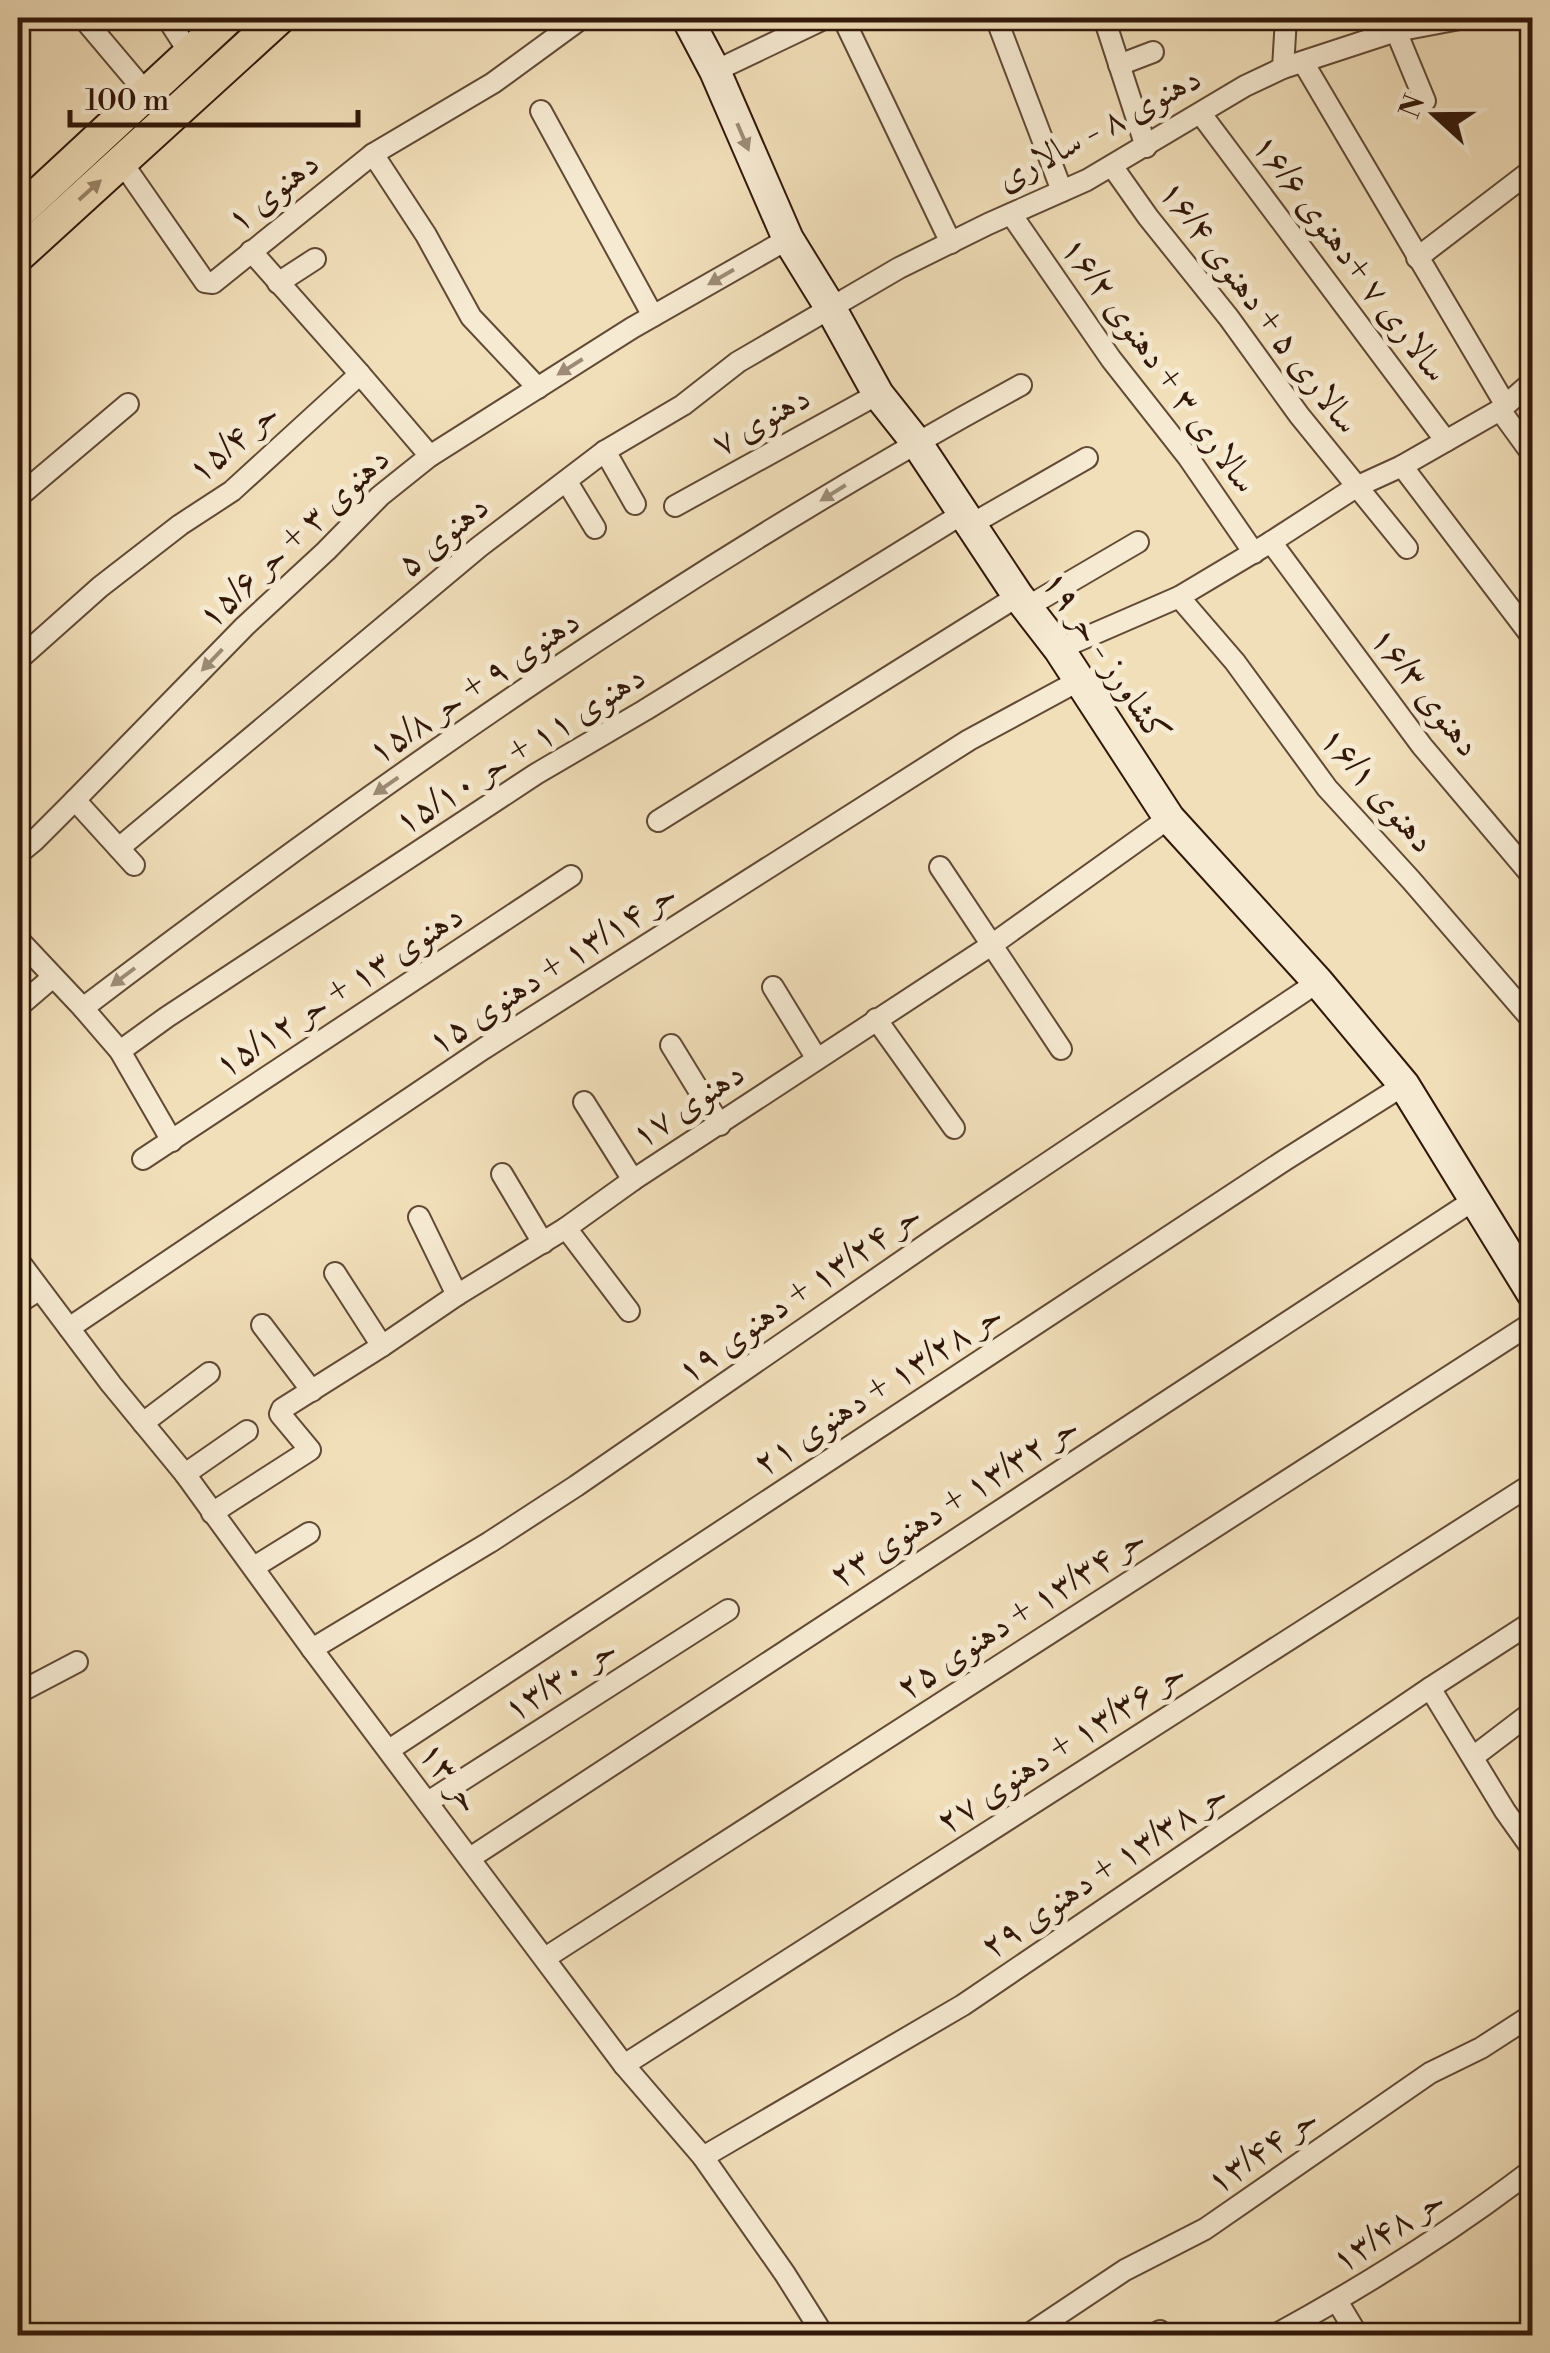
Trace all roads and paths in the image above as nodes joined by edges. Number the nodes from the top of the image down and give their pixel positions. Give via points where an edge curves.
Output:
1 (84, 18) edge
2 (166, 18) edge
3 (228, 18) edge
4 (279, 18) edge
5 (582, 18) edge
6 (687, 18) edge
7 (826, 18) edge
8 (843, 18) edge
9 (996, 18) edge
10 (1104, 18) edge
11 (1286, 18) edge
12 (1465, 18) edge
13 (1396, 31) junction
14 (190, 52) junction
15 (1153, 52) dead end
16 (1120, 65) junction
17 (1293, 65) junction
18 (715, 71) junction
19 (148, 94) junction
20 (1425, 101) dead end
21 (542, 111) dead end
22 (1201, 114) junction
23 (1146, 146) junction
24 (373, 154) junction
25 (121, 161) junction
26 (1112, 166) junction
27 (1529, 178) edge
28 (1062, 191) junction
29 (19, 209) edge
30 (1011, 214) junction
31 (788, 239) junction
32 (951, 243) junction
33 (251, 250) junction
34 (18, 256) edge
35 (1418, 258) junction
36 (315, 260) dead end
37 (278, 283) junction
38 (830, 306) junction
39 (653, 316) junction
40 (360, 374) junction
41 (1532, 382) edge
42 (1022, 384) dead end
43 (538, 388) junction
44 (878, 394) junction
45 (128, 404) dead end
46 (1503, 407) junction
47 (1446, 441) junction
48 (916, 442) junction
49 (605, 452) junction
50 (1532, 454) edge
51 (430, 456) junction
52 (1087, 458) dead end
53 (1402, 466) junction
54 (568, 482) junction
55 (1356, 487) junction
56 (18, 497) edge
57 (635, 504) dead end
58 (675, 506) dead end
59 (966, 520) junction
60 (595, 528) dead end
61 (1138, 542) dead end
62 (1263, 548) junction
63 (1407, 548) dead end
64 (1179, 597) junction
65 (1023, 601) junction
66 (1532, 636) edge
67 (1059, 649) junction
68 (18, 660) edge
69 (1080, 680) junction
70 (76, 800) junction
71 (1169, 818) junction
72 (658, 820) dead end
73 (119, 848) junction
74 (18, 854) edge
75 (134, 865) dead end
76 (940, 867) dead end
77 (571, 876) dead end
78 (1532, 876) edge
79 (18, 938) edge
80 (993, 944) junction
81 (52, 978) junction
82 (1318, 982) junction
83 (773, 987) dead end
84 (18, 1007) edge
85 (83, 1008) junction
86 (876, 1020) junction
87 (1532, 1020) edge
88 (672, 1045) dead end
89 (1061, 1049) dead end
90 (120, 1052) junction
91 (817, 1059) junction
92 (1404, 1085) junction
93 (584, 1102) dead end
94 (720, 1124) junction
95 (954, 1128) dead end
96 (172, 1141) junction
97 (144, 1159) dead end
98 (502, 1174) dead end
99 (632, 1180) junction
100 (1474, 1200) junction
101 (419, 1217) dead end
102 (566, 1228) junction
103 (543, 1242) junction
104 (18, 1260) edge
105 (335, 1273) dead end
106 (39, 1290) junction
107 (1532, 1293) edge
108 (457, 1295) junction
109 (18, 1303) edge
110 (629, 1311) dead end
111 (1532, 1324) edge
112 (262, 1326) dead end
113 (69, 1328) junction
114 (382, 1346) junction
115 (209, 1373) dead end
116 (312, 1391) junction
117 (143, 1423) junction
118 (247, 1430) dead end
119 (185, 1474) junction
120 (1532, 1484) edge
121 (212, 1513) junction
122 (310, 1533) dead end
123 (254, 1567) junction
124 (728, 1610) dead end
125 (1532, 1622) edge
126 (312, 1649) junction
127 (77, 1662) dead end
128 (1430, 1688) junction
129 (18, 1694) edge
130 (1532, 1712) edge
131 (389, 1750) junction
132 (1473, 1757) junction
133 (428, 1802) junction
134 (1532, 1849) edge
135 (470, 1858) junction
136 (545, 1958) junction
137 (1532, 2014) edge
138 (624, 2065) junction
139 (703, 2157) junction
140 (1532, 2170) edge
141 (1337, 2301) junction
142 (824, 2336) edge
143 (1026, 2336) edge
144 (1273, 2336) edge
145 (1358, 2336) edge

1 - 19 street
2 - 14 street
3 - 14 main road
4 - 25 main road
5 - 24 street, دهنوی ۱ via 494,83
6 - 18 street, کشاورز - حر ۱۹
7 - 18 street
8 - 32 street
9 - 28 street
10 - 16 street
11 - 17 street
12 - 13 street, دهنوی ۸ - سالاری
13 - 17 street, دهنوی ۸ - سالاری
13 - 20 street
14 - 19 main road
15 - 16 street
16 - 23 street
17 - 22 street, دهنوی ۸ - سالاری
17 - 35 street
18 -> 31 street, کشاورز - حر ۱۹
19 - 29 main road
21 - 39 street
22 - 23 street, دهنوی ۸ - سالاری
22 - 47 street, سالاری ۷ +دهنوی ۱۶/۶
23 - 26 street, دهنوی ۸ - سالاری
24 - 33 street, دهنوی ۱
24 - 43 street via 471,317
25 - 33 street, دهنوی ۱ via 204,282 212,283
34 -> 25 main road
26 - 28 street, دهنوی ۸ - سالاری
26 - 55 street, سالاری ۵ + دهنوی ۱۶/۴
27 - 35 street
28 - 30 street, دهنوی ۸ - سالاری
30 - 32 street, دهنوی ۸ - سالاری
30 - 62 street, سالاری ۳ + دهنوی ۱۶/۲ via 1111,359
31 - 38 street, کشاورز - حر ۱۹
31 -> 39 street, دهنوی ۳ + حر ۱۵/۶
32 - 38 street, دهنوی ۸ - سالاری
33 - 37 street
35 - 46 street
36 - 37 street
37 - 40 street
38 - 44 street, کشاورز - حر ۱۹
38 - 49 street, دهنوی ۵
39 -> 43 street, دهنوی ۳ + حر ۱۵/۶
40 - 51 street
40 - 68 street, حر ۱۵/۴ via 232,491 100,587
41 - 46 street
42 - 48 street, دهنوی ۹ + حر ۱۵/۸
43 - 51 street, دهنوی ۳ + حر ۱۵/۶
44 - 48 street, کشاورز - حر ۱۹
44 - 58 street, دهنوی ۷
45 - 56 street
46 - 47 street
46 - 50 street
47 - 53 street
48 - 59 street, کشاورز - حر ۱۹
48 -> 85 street, دهنوی ۹ + حر ۱۵/۸ via 498,706
49 - 54 street, دهنوی ۵
49 - 57 street
51 -> 70 street, دهنوی ۳ + حر ۱۵/۶ via 244,626
52 - 59 street, دهنوی ۱۱ + حر ۱۵/۱۰
53 - 55 street
53 - 66 street
54 - 60 street
54 - 73 street, دهنوی ۵ via 464,559
55 - 62 street
55 - 63 street, سالاری ۵ + دهنوی ۱۶/۴
59 - 65 street, کشاورز - حر ۱۹
59 - 90 street, دهنوی ۱۱ + حر ۱۵/۱۰ via 536,774
61 - 65 street
62 - 64 street
62 - 78 street, دهنوی ۱۶/۳
64 - 67 street
64 - 87 street, دهنوی ۱۶/۱ via 1326,788
65 - 67 street, کشاورز - حر ۱۹
65 - 72 street
67 - 69 street, کشاورز - حر ۱۹
69 - 71 street, کشاورز - حر ۱۹
69 - 113 street, حر ۱۳/۱۴ + دهنوی ۱۵ via 969,740 483,1049
70 - 73 street
70 - 74 street, دهنوی ۳ + حر ۱۵/۶
71 - 80 street, دهنوی ۱۷
71 - 82 street, کشاورز - حر ۱۹
73 - 75 street
76 - 80 street
77 - 96 street, دهنوی ۱۳ + حر ۱۵/۱۲
79 - 81 street
80 - 86 street, دهنوی ۱۷
80 - 89 street
81 - 84 street
81 - 85 street
82 - 92 street, کشاورز - حر ۱۹
82 - 126 street, حر ۱۳/۲۴ + دهنوی ۱۹ via 576,1486
83 - 91 street
85 - 90 street
86 - 91 street, دهنوی ۱۷
86 - 95 street
88 - 94 street
90 - 96 street
91 - 94 street, دهنوی ۱۷
92 - 100 street, کشاورز - حر ۱۹
92 - 131 street, حر ۱۳/۲۸ + دهنوی ۲۱
93 - 99 street
94 - 99 street, دهنوی ۱۷
96 - 97 street, دهنوی ۱۳ + حر ۱۵/۱۲
98 - 103 street
99 - 102 street, دهنوی ۱۷
100 - 107 street, کشاورز - حر ۱۹
100 - 135 street, حر ۱۳/۳۲ + دهنوی ۲۳
101 - 108 street
102 - 103 street, دهنوی ۱۷
102 - 110 street
103 - 108 street, دهنوی ۱۷
104 - 106 street, حر ۱۳
105 - 114 street
106 - 109 street
106 - 113 street, حر ۱۳
108 - 114 street, دهنوی ۱۷
111 - 136 street, حر ۱۳/۳۴ + دهنوی ۲۵
112 - 116 street
113 - 117 street, حر ۱۳
114 - 116 street, دهنوی ۱۷
115 - 117 street
116 - 121 street, دهنوی ۱۷ via 280,1414 310,1450
117 - 119 street, حر ۱۳
118 - 119 street
119 - 121 street, حر ۱۳
120 - 138 street, حر ۱۳/۳۶ + دهنوی ۲۷
121 - 123 street, حر ۱۳
122 - 123 street
123 - 126 street, حر ۱۳
124 - 133 street, حر ۱۳/۳۰
125 - 128 street, حر ۱۳/۳۸ + دهنوی ۲۹
126 - 131 street, حر ۱۳
127 - 129 street
128 - 132 street
128 - 139 street, حر ۱۳/۳۸ + دهنوی ۲۹ via 963,2005
130 - 132 street
131 - 133 street, حر ۱۳
132 - 134 street
133 - 135 street, حر ۱۳
135 - 136 street, حر ۱۳
136 - 138 street, حر ۱۳
137 - 143 street, حر ۱۳/۴۴ via 1430,2073 1205,2229 1125,2270
138 - 139 street, حر ۱۳
139 - 142 street, حر ۱۳
140 - 141 street, حر ۱۳/۴۸
141 - 144 street, حر ۱۳/۴۸
141 - 145 street

